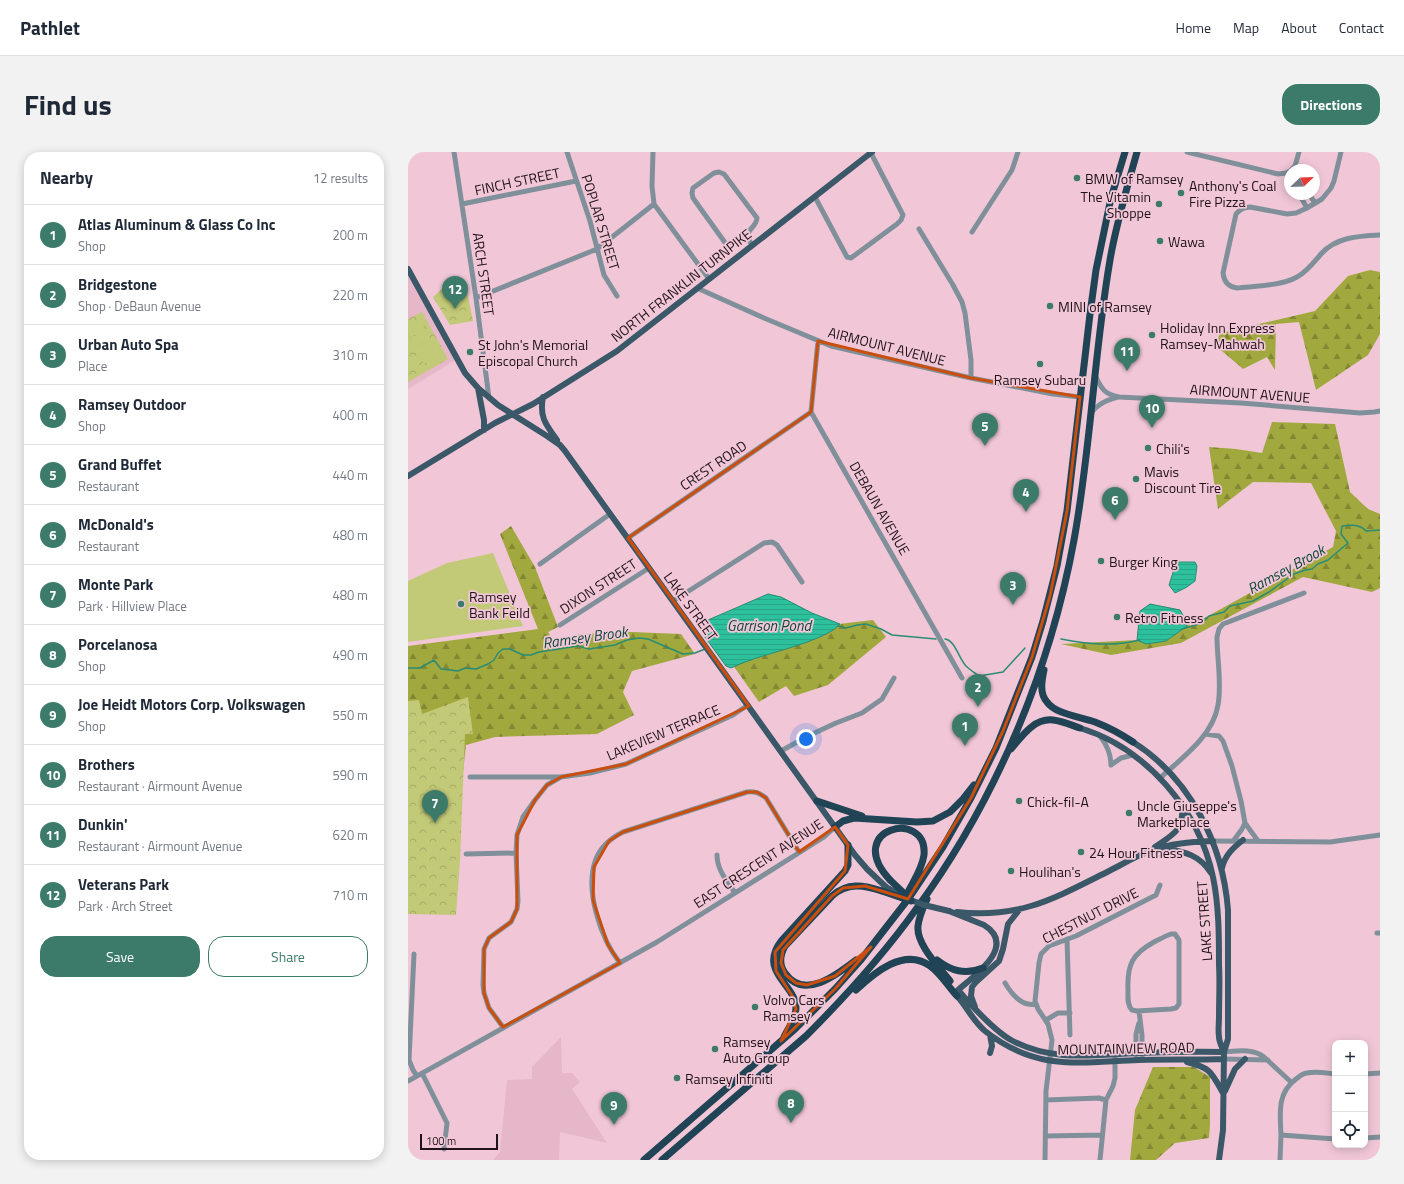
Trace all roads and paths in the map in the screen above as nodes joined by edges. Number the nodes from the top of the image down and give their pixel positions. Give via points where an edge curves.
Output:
1 (454, 152) edge
2 (567, 152) edge
3 (653, 152) edge
4 (872, 152) edge
5 (1018, 152) edge
6 (1125, 152) edge
7 (1137, 152) edge
8 (1144, 152) edge
9 (1187, 152) edge
10 (1299, 152) edge
11 (1341, 152) edge
12 (1296, 164) edge
13 (1133, 166) junction
14 (1284, 172) edge
15 (576, 181) junction
16 (815, 198) junction
17 (1302, 200) edge
18 (1313, 200) edge
19 (1315, 203) junction
20 (462, 204) junction
21 (654, 204) junction
22 (1307, 208) junction
23 (919, 229) dead end
24 (972, 232) dead end
25 (1380, 235) edge
26 (748, 238) junction
27 (752, 245) junction
28 (597, 249) junction
29 (408, 269) edge
30 (709, 279) junction
31 (698, 288) junction
32 (617, 296) dead end
33 (476, 298) junction
34 (818, 341) junction
35 (1094, 373) junction
36 (971, 378) junction
37 (478, 388) junction
38 (543, 397) junction
39 (1080, 397) junction
40 (1119, 397) junction
41 (489, 399) junction
42 (1380, 411) edge
43 (811, 412) junction
44 (513, 414) junction
45 (1090, 414) junction
46 (484, 430) junction
47 (560, 445) junction
48 (408, 476) edge
49 (610, 514) junction
50 (628, 538) junction
51 (540, 564) dead end
52 (649, 568) junction
53 (802, 582) dead end
54 (1304, 593) dead end
55 (673, 601) junction
56 (560, 625) dead end
57 (1047, 647) junction
58 (894, 678) dead end
59 (962, 678) dead end
60 (748, 705) junction
61 (1080, 728) joint
62 (1205, 734) junction
63 (1100, 736) junction
64 (1133, 742) joint
65 (781, 751) junction
66 (1006, 755) junction
67 (1133, 755) junction
68 (986, 769) junction
69 (1168, 771) junction
70 (470, 777) dead end
71 (561, 777) junction
72 (1160, 778) junction
73 (816, 801) junction
74 (1182, 805) junction
75 (870, 819) junction
76 (1245, 823) junction
77 (835, 827) junction
78 (1380, 835) edge
79 (1234, 840) junction
80 (1243, 840) junction
81 (1213, 841) junction
82 (1258, 841) junction
83 (1202, 842) junction
84 (848, 845) junction
85 (1159, 848) junction
86 (1151, 850) junction
87 (799, 852) junction
88 (516, 853) junction
89 (466, 854) dead end
90 (716, 855) dead end
91 (1222, 868) junction
92 (1213, 877) junction
93 (935, 881) junction
94 (1160, 885) dead end
95 (884, 889) junction
96 (734, 894) junction
97 (912, 901) junction
98 (1020, 909) junction
99 (949, 911) junction
100 (894, 917) junction
101 (1067, 939) junction
102 (872, 947) junction
103 (414, 954) dead end
104 (930, 954) junction
105 (620, 963) junction
106 (983, 968) junction
107 (1005, 983) dead end
108 (957, 993) junction
109 (1035, 1004) junction
110 (975, 1008) junction
111 (1139, 1011) junction
112 (1070, 1013) junction
113 (826, 1016) junction
114 (1046, 1020) junction
115 (503, 1027) junction
116 (990, 1035) junction
117 (1070, 1035) dead end
118 (781, 1042) junction
119 (1008, 1042) junction
120 (1224, 1052) junction
121 (990, 1053) dead end
122 (1051, 1054) junction
123 (1139, 1056) junction
124 (1115, 1058) junction
125 (1176, 1059) junction
126 (1224, 1059) junction
127 (1245, 1059) junction
128 (1268, 1060) junction
129 (1050, 1061) junction
130 (422, 1073) junction
131 (1380, 1073) edge
132 (1332, 1074) edge
133 (1368, 1074) edge
134 (417, 1076) junction
135 (408, 1081) edge
136 (1291, 1082) junction
137 (1224, 1094) junction
138 (1046, 1100) junction
139 (1106, 1100) junction
140 (1102, 1135) junction
141 (1281, 1135) junction
142 (1046, 1136) junction
143 (1380, 1137) edge
144 (1368, 1138) edge
145 (1332, 1139) edge
146 (444, 1149) dead end
147 (644, 1160) edge
148 (662, 1160) edge
149 (1045, 1160) edge
150 (1100, 1160) edge
151 (1219, 1160) edge
152 (1280, 1160) edge

1 - 20 street, ARCH STREET
2 - 15 street, POPLAR STREET
3 - 21 street
4 - 16 main road, NORTH FRANKLIN TURNPIKE
4 - 16 street via 903,214 901,220 851,258 847,257
5 - 24 street via 1012,170
6 - 39 highway via 1111,198 1098,257
7 - 13 highway
8 - 13 highway
9 - 14 street via 1278,174
10 - 12 street
11 - 19 street via 1331,188
13 - 35 highway via 1111,255
15 - 20 street, FINCH STREET
15 - 28 street, POPLAR STREET
16 - 27 main road, NORTH FRANKLIN TURNPIKE
17 - 22 street
18 - 19 street
19 - 22 street
20 - 33 street, ARCH STREET
21 - 28 street
21 - 30 street
22 - 25 street via 1287,214 1250,207 1240,210 1236,214 1222,273 1227,284 1237,288 1288,281 1302,275 1333,243 1368,235
23 - 36 street via 962,302
26 - 26 street via 748,233 757,223 757,218 724,174 714,173 694,188 693,198 726,244 742,237
26 - 27 street
27 - 30 main road, NORTH FRANKLIN TURNPIKE
28 - 32 street, POPLAR STREET via 604,275
28 - 33 street
29 - 37 main road, LAKE STREET via 465,373
30 - 31 main road, NORTH FRANKLIN TURNPIKE
31 - 34 street, AIRMOUNT AVENUE
31 - 38 main road, NORTH FRANKLIN TURNPIKE via 617,351
33 - 41 street, ARCH STREET
34 - 36 street, AIRMOUNT AVENUE
34 - 43 street
35 - 40 street, AIRMOUNT AVENUE via 1104,390
35 - 45 highway
36 - 39 street, AIRMOUNT AVENUE
37 - 41 main road, LAKE STREET
37 - 46 main road
38 - 44 main road, NORTH FRANKLIN TURNPIKE
38 - 47 main road via 542,416
39 - 68 highway via 1067,511 1051,592 1032,657
40 - 42 street, AIRMOUNT AVENUE via 1241,403 1360,413
40 - 45 street, AIRMOUNT AVENUE via 1098,405
41 - 44 main road, LAKE STREET
43 - 50 street, CREST ROAD
43 - 59 street, DEBAUN AVENUE
44 - 46 main road, NORTH FRANKLIN TURNPIKE
44 - 47 main road, LAKE STREET
45 - 57 highway via 1074,540
46 - 48 main road, NORTH FRANKLIN TURNPIKE
47 - 49 main road, LAKE STREET
49 - 50 main road, LAKE STREET
49 - 51 street
50 - 52 main road, LAKE STREET
52 - 55 main road, LAKE STREET
52 - 56 street, DIXON STREET
53 - 55 street via 777,544 768,542
54 - 62 street via 1228,621 1219,629 1218,706 1214,720
55 - 60 main road, LAKE STREET
57 - 64 highway via 1042,685 1043,696 1049,705 1103,726
57 - 66 highway
58 - 65 street via 882,698 862,713 808,736
60 - 65 main road, LAKE STREET
60 - 71 street, LAKEVIEW TERRACE via 733,715 626,764
61 - 63 main road, LAKE STREET
61 - 66 highway via 1053,720 1041,722 1030,728
62 - 69 street
62 - 76 street via 1220,736 1223,741 1239,792
63 - 67 main road, LAKE STREET
63 - 67 street via 1109,750 1111,765 1121,758
64 - 69 main road, LAKE STREET
65 - 73 main road, LAKE STREET
66 - 93 highway via 979,809
67 - 72 main road, LAKE STREET
68 - 75 highway via 959,803 937,819 928,822
68 - 100 highway via 942,848
69 - 72 street
69 - 81 main road, LAKE STREET via 1193,802
70 - 71 street
71 - 88 street, LAKEVIEW TERRACE via 541,792 523,817 517,835
72 - 74 main road, LAKE STREET
73 - 75 highway
73 - 77 main road, LAKE STREET
74 - 83 main road, LAKE STREET
74 - 86 main road via 1182,820 1178,830
75 - 77 highway via 851,819
76 - 79 street
76 - 82 street
77 - 84 main road, EAST CRESCENT AVENUE
77 - 87 street, EAST CRESCENT AVENUE
78 - 82 street via 1330,842
79 - 80 street
79 - 81 street
80 - 82 street
80 - 91 main road via 1226,857
81 - 83 main road
81 - 91 main road, LAKE STREET
83 - 85 main road
83 - 92 main road, LAKE STREET
84 - 95 main road, EAST CRESCENT AVENUE
84 - 118 highway via 846,871 782,940 775,952 776,971 793,997 796,1009
85 - 86 main road
85 - 92 main road via 1196,857
86 - 98 main road via 1061,895
87 - 96 street, EAST CRESCENT AVENUE
87 - 105 street via 766,798 752,792 631,829 616,836 604,846 596,859 592,883 601,928
88 - 89 street
88 - 115 street, LAKEVIEW TERRACE via 517,910 511,922 489,938 483,955 486,1001
90 - 96 street via 720,870
91 - 120 main road, LAKE STREET via 1228,921 1228,1039
92 - 120 main road, LAKE STREET via 1218,930 1219,1039
93 - 104 highway via 918,926 919,939
93 - 113 highway via 901,930
94 - 101 street, CHESTNUT DRIVE via 1156,894
95 - 97 highway, bridge
95 - 102 highway via 857,885 835,893 785,946 781,958 782,967 796,983 819,983 840,973
96 - 105 street, EAST CRESCENT AVENUE
97 - 99 main road, bridge
97 - 100 highway, bridge via 890,880 877,862 876,845 882,835 889,830 901,828 917,835 924,854 919,872
98 - 99 main road via 997,913
98 - 110 main road via 1008,924 999,961 972,987 971,996
99 - 106 main road via 984,925 993,933 995,951
100 - 102 highway
101 - 109 street, CHESTNUT DRIVE via 1049,946 1041,954
101 - 112 street
102 - 118 highway via 830,994
103 - 134 street via 409,1060
104 - 106 highway via 954,970 968,972
104 - 108 highway
105 - 115 street, EAST CRESCENT AVENUE
106 - 108 main road
107 - 109 street via 1017,998 1026,1004
108 - 110 main road, MOUNTAINVIEW ROAD
108 - 113 highway via 928,964 917,960 903,960 880,970
108 - 116 main road, MOUNTAINVIEW ROAD via 973,1019
109 - 114 street
110 - 119 main road, MOUNTAINVIEW ROAD
111 - 111 street via 1132,1010 1128,1002 1128,979 1132,962 1138,952 1145,947 1175,934 1178,940 1179,1004 1174,1009
111 - 123 street via 1142,1035
112 - 114 street via 1058,1013
112 - 117 street
113 - 148 highway
114 - 122 street via 1052,1036
115 - 130 street, EAST CRESCENT AVENUE
116 - 119 main road, MOUNTAINVIEW ROAD
116 - 121 main road
118 - 147 highway
119 - 122 main road, MOUNTAINVIEW ROAD
119 - 129 main road, MOUNTAINVIEW ROAD via 1027,1055
120 - 123 main road, MOUNTAINVIEW ROAD
120 - 126 main road, LAKE STREET
120 - 128 street via 1256,1052
122 - 124 main road, MOUNTAINVIEW ROAD
122 - 129 street
123 - 124 main road, MOUNTAINVIEW ROAD
123 - 125 main road, MOUNTAINVIEW ROAD
124 - 129 main road, MOUNTAINVIEW ROAD via 1074,1063
124 - 139 street via 1114,1082
125 - 126 main road, MOUNTAINVIEW ROAD
125 - 137 main road via 1208,1069
126 - 127 street
126 - 137 main road, LAKE STREET
127 - 128 street
127 - 137 main road via 1235,1069
128 - 136 street
129 - 138 street
130 - 134 street, EAST CRESCENT AVENUE
130 - 146 street via 447,1123
131 - 133 street
132 - 136 street via 1307,1073
134 - 135 street, EAST CRESCENT AVENUE
136 - 141 street via 1287,1086 1280,1109
137 - 151 main road, LAKE STREET
138 - 139 street
138 - 142 street
139 - 140 street
140 - 142 street
140 - 150 street
141 - 145 street
141 - 152 street
142 - 149 street
143 - 144 street

